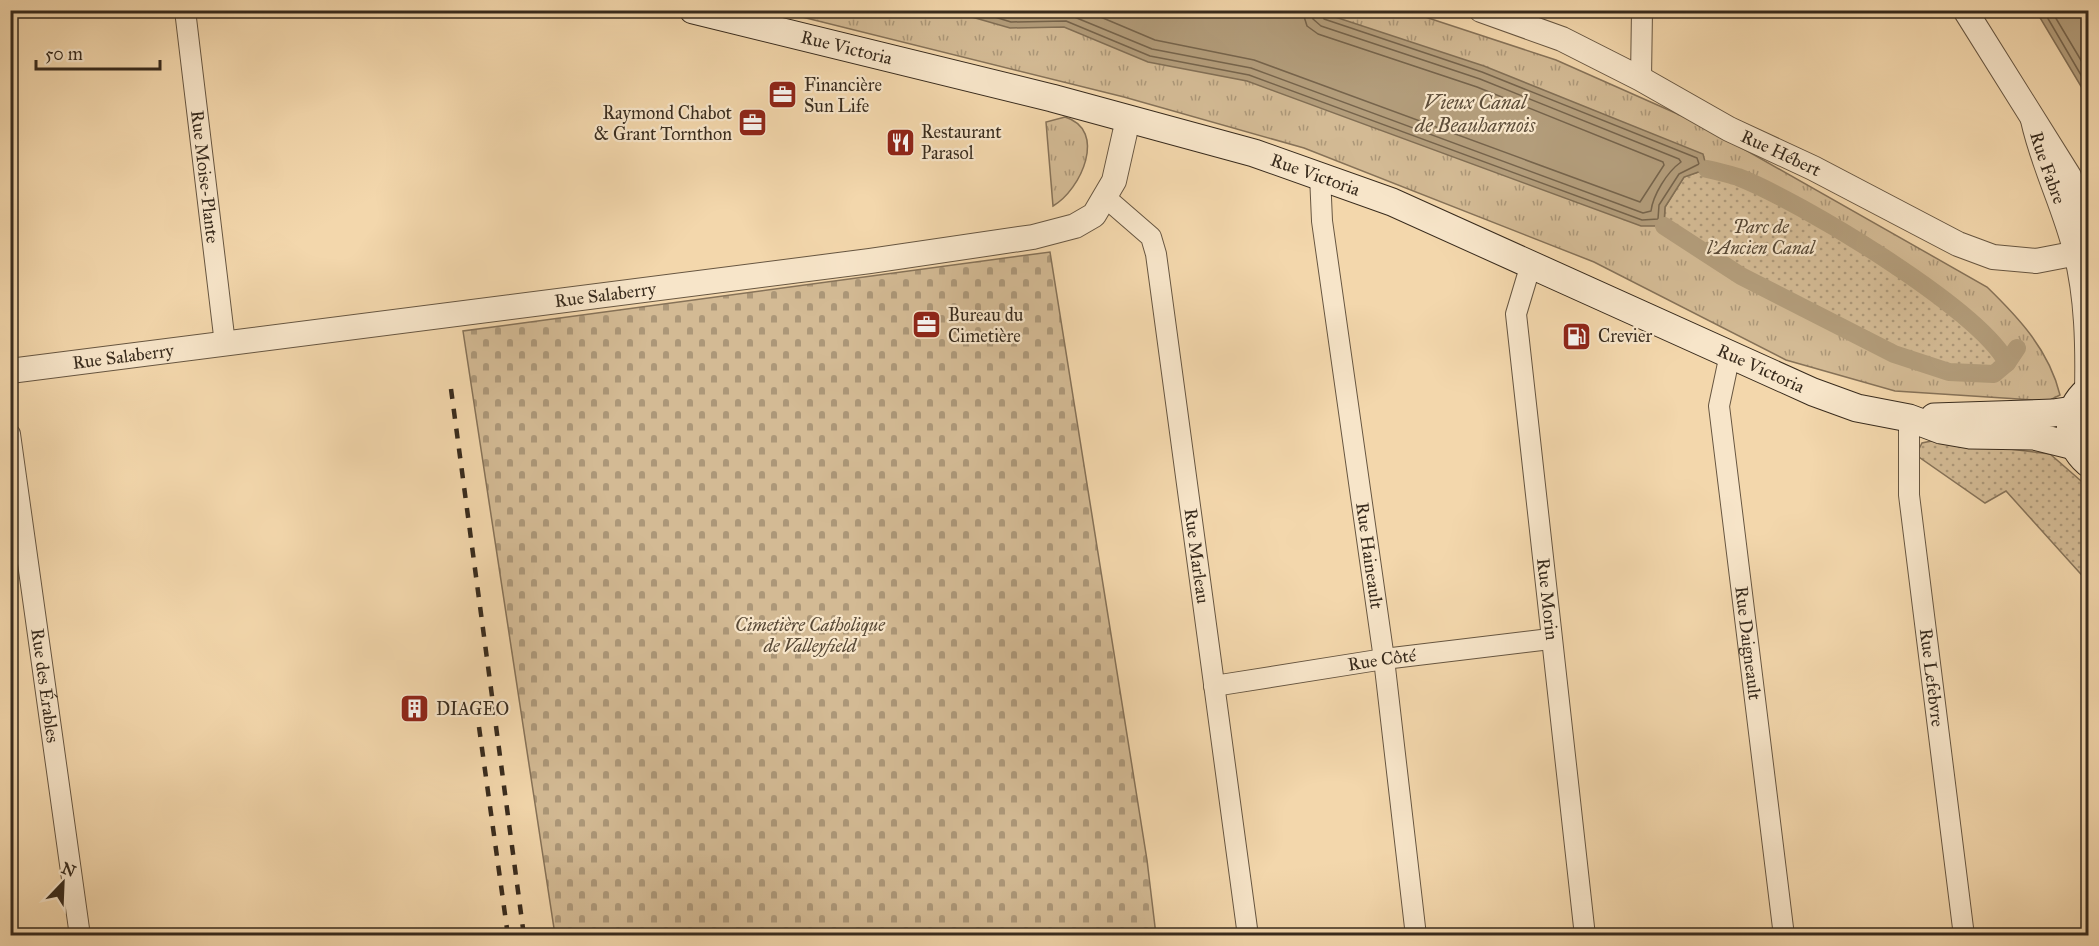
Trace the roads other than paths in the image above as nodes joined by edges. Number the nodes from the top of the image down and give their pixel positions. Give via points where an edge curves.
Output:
1 (185, 10) edge
2 (693, 10) edge
3 (1481, 10) edge
4 (1642, 10) edge
5 (1965, 10) edge
6 (1522, 17) edge
7 (1641, 79) junction
8 (1128, 118) junction
9 (1320, 175) junction
10 (1106, 198) junction
11 (2084, 247) edge
12 (1531, 264) junction
13 (225, 344) junction
14 (1730, 354) junction
15 (10, 371) edge
16 (2083, 397) edge
17 (1909, 418) junction
18 (10, 434) edge
19 (2081, 455) edge
20 (1550, 639) junction
21 (1384, 659) junction
22 (1214, 686) junction
23 (80, 936) edge
24 (1248, 936) edge
25 (1416, 936) edge
26 (1585, 936) edge
27 (1784, 936) edge
28 (1964, 936) edge

1 - 13 street, Rue Moise-Plante
2 - 8 main road, Rue Victoria
3 - 6 street, Rue Hébert
4 - 7 street
5 - 11 street, Rue Fabre via 2033,120 2049,178
6 - 7 street, Rue Hébert
7 - 11 street, Rue Hébert via 1729,129 1958,244 1993,257 2036,261
8 - 9 main road, Rue Victoria
8 - 10 street, Rue Salaberry via 1114,181
9 - 12 main road, Rue Victoria via 1392,202
9 - 21 street, Rue Haineault via 1322,220
10 - 13 street, Rue Salaberry via 1094,215 1075,226 1033,237
10 - 22 street, Rue Marleau via 1151,237 1156,254
11 - 16 street, Rue Fabre via 2087,326
12 - 14 main road, Rue Victoria
12 - 20 street, Rue Morin via 1515,314
13 - 15 street, Rue Salaberry
14 - 17 main road, Rue Victoria via 1857,408
14 - 27 street, Rue Daigneault via 1719,406
16 - 17 main road, Rue Victoria via 2053,413
16 - 19 main road via 2071,434
17 - 19 main road, Rue Victoria via 1960,433 2034,436
17 - 28 street, Rue Lefebvre via 1909,495
18 - 23 street, Rue des Érables
20 - 21 street, Rue Côté
20 - 26 street, Rue Morin
21 - 22 street, Rue Côté
21 - 25 street, Rue Haineault
22 - 24 street, Rue Marleau

